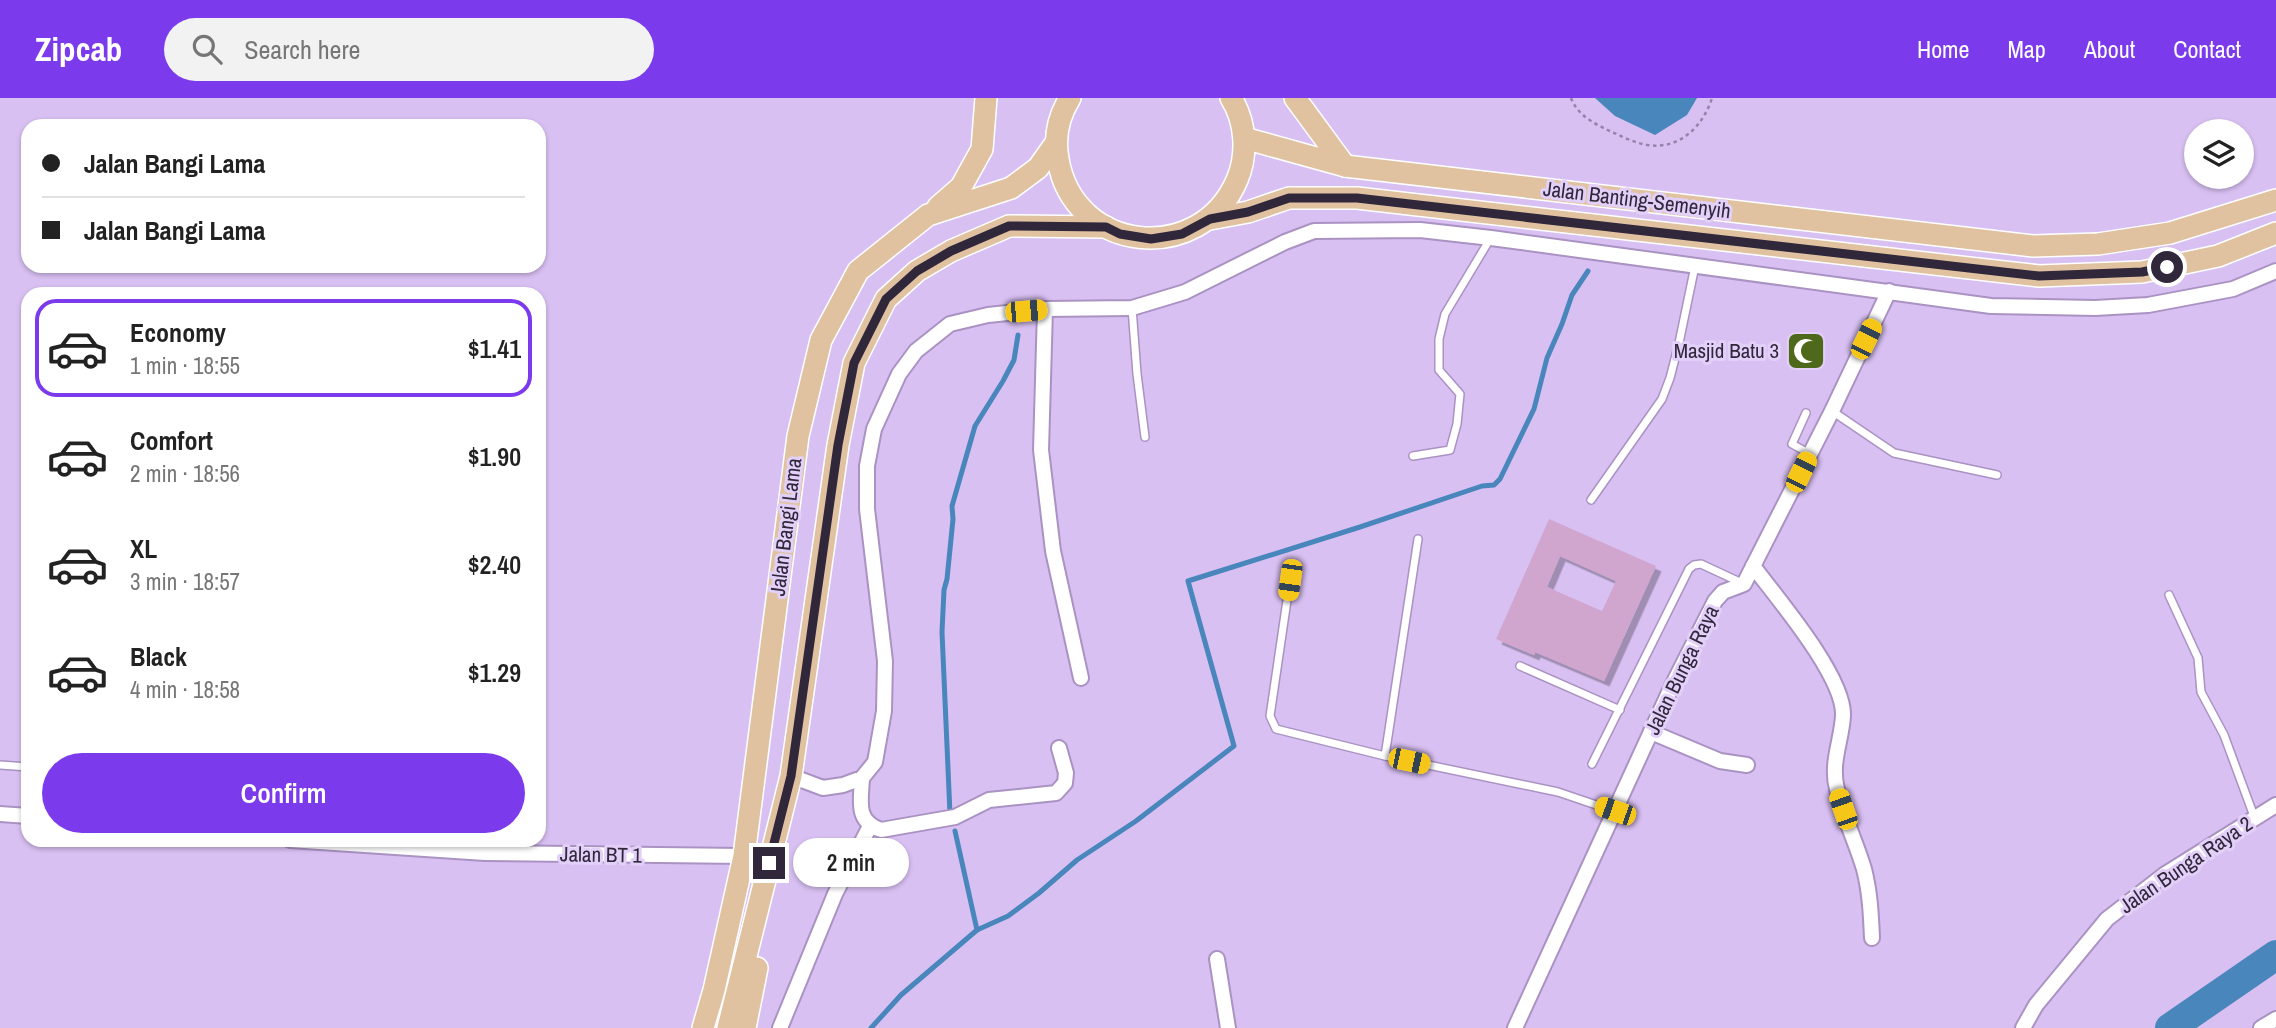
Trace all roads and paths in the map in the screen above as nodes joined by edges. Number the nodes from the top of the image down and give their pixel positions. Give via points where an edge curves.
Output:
1 (986, 98) edge
2 (1070, 98) edge
3 (1231, 98) edge
4 (1295, 98) edge
5 (1571, 98) edge
6 (1712, 98) edge
7 (1244, 138) junction
8 (1055, 144) junction
9 (1345, 166) junction
10 (2276, 200) edge
11 (929, 215) junction
12 (1210, 219) junction
13 (1106, 227) junction
14 (2276, 233) edge
15 (1491, 238) junction
16 (1695, 266) junction
17 (2276, 271) edge
18 (1889, 291) junction
19 (1132, 308) junction
20 (1045, 309) junction
21 (1832, 411) junction
22 (1806, 413) dead end
23 (1145, 437) dead end
24 (1810, 454) junction
25 (1413, 456) dead end
26 (1997, 475) dead end
27 (1591, 500) dead end
28 (1418, 539) dead end
29 (1753, 566) junction
30 (1290, 580) dead end
31 (1744, 584) junction
32 (2169, 595) dead end
33 (1520, 666) dead end
34 (1081, 678) dead end
35 (1620, 710) junction
36 (1651, 732) junction
37 (1059, 748) dead end
38 (1385, 756) junction
39 (1592, 764) dead end
40 (0, 765) edge
41 (1747, 765) dead end
42 (21, 766) edge
43 (791, 776) junction
44 (862, 778) junction
45 (2276, 805) edge
46 (1615, 811) junction
47 (0, 814) edge
48 (21, 816) edge
49 (2255, 820) junction
50 (870, 826) junction
51 (395, 847) edge
52 (744, 856) junction
53 (764, 885) junction
54 (1872, 938) dead end
55 (1217, 959) dead end
56 (2276, 1019) edge
57 (704, 1028) edge
58 (728, 1028) edge
59 (745, 1028) edge
60 (780, 1028) edge
61 (1228, 1028) edge
62 (1515, 1028) edge
63 (2023, 1028) edge
64 (2261, 1028) edge

1 - 11 main road via 982,149 961,187
2 - 8 main road, Jalan Bangi Lama
3 - 7 main road
4 - 9 main road
5 - 6 path via 1590,122 1649,146 1665,144 1698,127
7 - 9 main road, Jalan Banting-Semenyih
7 - 12 main road, Jalan Bangi Lama via 1242,167 1230,196
8 - 11 main road, Jalan Bangi Lama via 1038,168 1011,188
8 - 13 main road, Jalan Bangi Lama via 1060,173 1071,197
9 - 10 main road, Jalan Banting-Semenyih via 2033,246 2098,244 2170,233
11 - 52 main road, Jalan Bangi Lama via 858,271 821,340 798,436
12 - 13 main road, Jalan Bangi Lama via 1182,234 1151,239
12 - 14 main road, Jalan Bangi Lama via 1289,198 1357,198 2039,276 2142,272 2218,256
13 - 43 main road, Jalan Bangi Lama via 1009,226 917,271 886,299 854,363 843,418
15 - 16 street
15 - 19 street via 1420,230 1314,231 1185,292
15 - 25 lane via 1445,314 1439,339 1439,370 1460,394 1450,450
16 - 18 street
16 - 27 lane via 1662,399
17 - 18 street via 2233,289 2148,305 2095,308 1991,306
18 - 21 street
19 - 20 street
19 - 23 lane
20 - 34 street via 1041,450 1054,551
20 - 44 street via 950,324 916,351 874,429 867,466 867,509 885,661 884,711 876,762
21 - 24 street
21 - 26 lane via 1894,453
22 - 24 lane via 1792,444
24 - 29 street
28 - 38 lane
29 - 31 street
29 - 54 street via 1839,693 1843,714 1834,772 1870,895
30 - 38 lane via 1270,716 1276,729
31 - 35 lane via 1701,564 1689,569
31 - 36 street, Jalan Bunga Raya via 1723,592 1715,601
32 - 49 lane via 2198,658 2201,692 2224,735
33 - 35 lane
35 - 39 lane
36 - 41 street via 1715,760
36 - 46 street, Jalan Bunga Raya
37 - 50 street via 1066,773 1065,783 1056,793 989,800 955,817 881,830
38 - 46 lane via 1558,792
40 - 42 lane
43 - 44 street via 823,788
43 - 53 main road, Jalan Bangi Lama
44 - 50 street via 861,811
45 - 49 street, Jalan Bunga Raya 2
46 - 62 street, Jalan Bunga Raya
47 - 48 street
49 - 63 street, Jalan Bunga Raya 2 via 2164,875 2107,919 2036,1005
50 - 60 street via 835,894
51 - 52 street, Jalan BT 1 via 485,853
52 - 57 main road, Jalan Bangi Lama
53 - 58 main road, Jalan Bangi Lama
53 - 59 main road, Jalan Bangi Lama via 759,954
55 - 61 street
56 - 64 street

